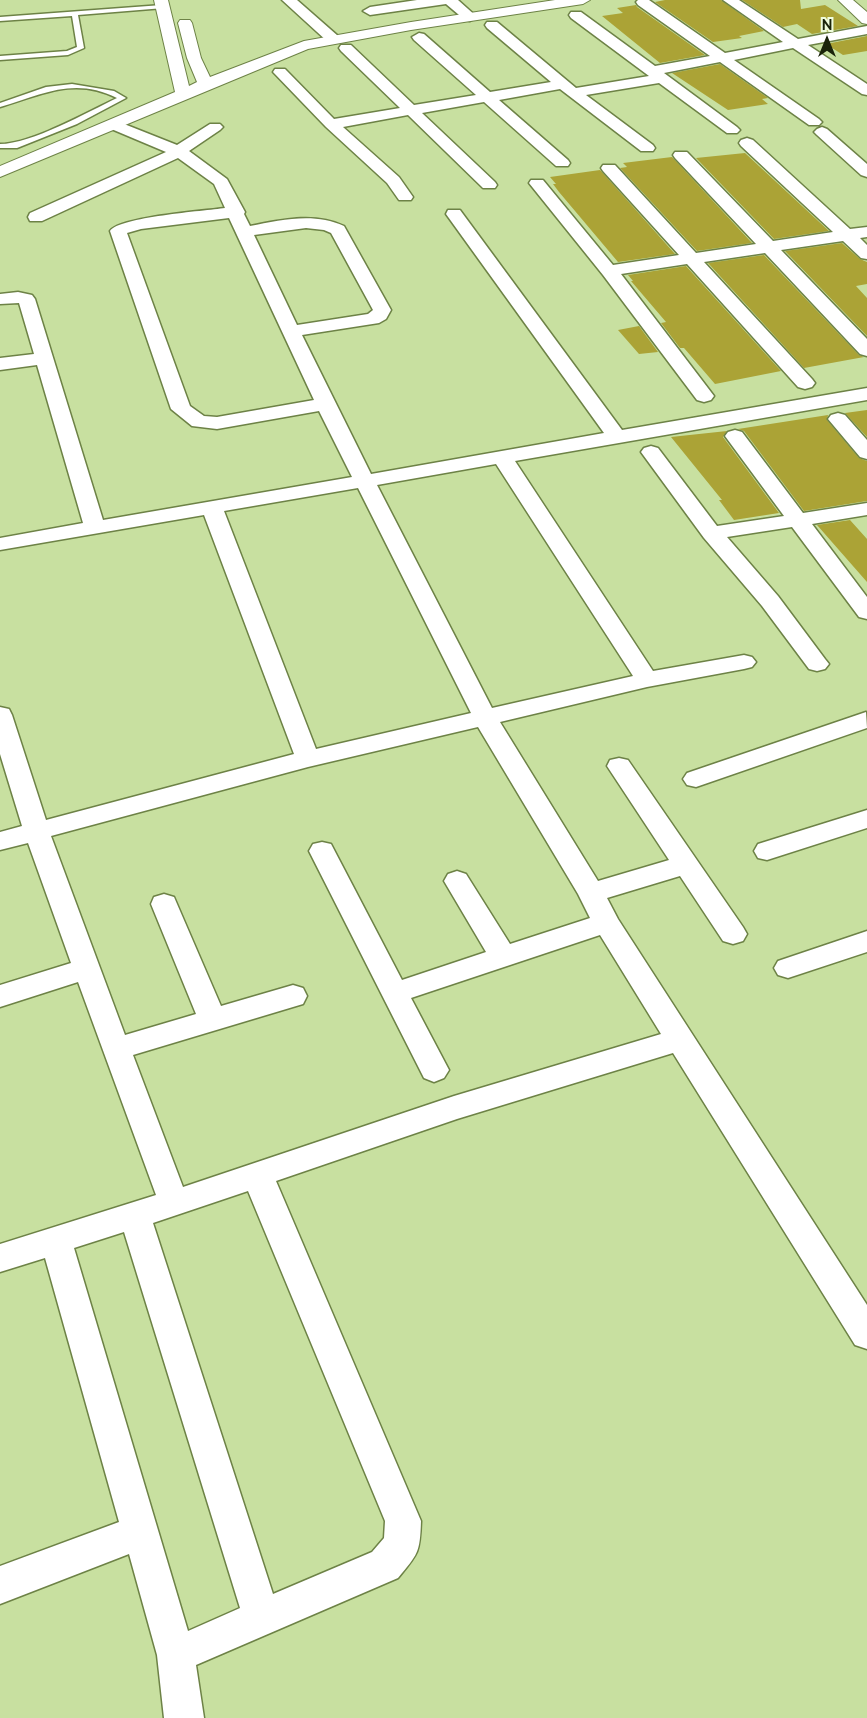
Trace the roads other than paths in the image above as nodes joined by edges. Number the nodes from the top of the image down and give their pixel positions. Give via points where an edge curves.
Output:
1 (289, 0) edge
2 (445, 0) edge
3 (450, 0) edge
4 (583, 0) edge
5 (730, 0) edge
6 (845, 0) edge
7 (861, 0) edge
8 (553, 2) edge
9 (643, 2) dead end
10 (162, 4) edge
11 (867, 6) edge
12 (181, 8) dead end
13 (370, 12) dead end
14 (75, 14) junction
15 (576, 14) dead end
16 (470, 17) junction
17 (0, 19) edge
18 (867, 20) edge
19 (492, 25) dead end
20 (867, 30) edge
21 (419, 37) dead end
22 (332, 39) junction
23 (797, 45) junction
24 (346, 48) dead end
25 (0, 58) edge
26 (726, 59) junction
27 (280, 72) dead end
28 (657, 75) junction
29 (206, 84) junction
30 (569, 89) junction
31 (867, 91) edge
32 (183, 94) junction
33 (486, 96) junction
34 (0, 106) edge
35 (410, 110) junction
36 (74, 122) junction
37 (331, 124) junction
38 (216, 127) dead end
39 (106, 128) junction
40 (732, 130) dead end
41 (747, 143) dead end
42 (0, 146) edge
43 (648, 148) dead end
44 (178, 152) junction
45 (681, 155) dead end
46 (562, 163) dead end
47 (609, 168) dead end
48 (0, 172) edge
49 (867, 172) edge
50 (537, 183) dead end
51 (489, 185) dead end
52 (405, 197) dead end
53 (454, 214) dead end
54 (36, 217) dead end
55 (241, 222) junction
56 (867, 232) edge
57 (846, 234) junction
58 (769, 246) junction
59 (867, 254) edge
60 (691, 258) junction
61 (609, 271) junction
62 (0, 299) edge
63 (292, 331) junction
64 (867, 350) edge
65 (44, 358) junction
66 (0, 364) edge
67 (805, 382) dead end
68 (867, 394) edge
69 (704, 396) dead end
70 (325, 404) junction
71 (838, 419) dead end
72 (735, 436) dead end
73 (617, 437) junction
74 (651, 452) dead end
75 (867, 453) edge
76 (502, 457) junction
77 (364, 482) junction
78 (212, 507) junction
79 (867, 509) edge
80 (795, 519) junction
81 (94, 527) junction
82 (712, 533) junction
83 (0, 544) edge
84 (867, 612) edge
85 (744, 662) dead end
86 (818, 664) dead end
87 (647, 680) junction
88 (0, 715) edge
89 (485, 718) junction
90 (867, 720) edge
91 (308, 759) junction
92 (619, 766) dead end
93 (696, 779) dead end
94 (867, 819) edge
95 (37, 832) junction
96 (0, 841) edge
97 (322, 851) dead end
98 (767, 851) dead end
99 (686, 865) junction
100 (457, 881) dead end
101 (591, 893) junction
102 (164, 904) dead end
103 (606, 923) junction
104 (733, 934) dead end
105 (867, 941) edge
106 (503, 957) junction
107 (88, 968) junction
108 (788, 968) dead end
109 (394, 993) junction
110 (0, 996) edge
111 (293, 996) dead end
112 (213, 1020) junction
113 (681, 1039) junction
114 (116, 1048) junction
115 (434, 1070) dead end
116 (257, 1174) junction
117 (174, 1203) junction
118 (135, 1215) junction
119 (56, 1240) junction
120 (0, 1258) edge
121 (867, 1334) edge
122 (140, 1532) junction
123 (0, 1585) edge
124 (262, 1618) junction
125 (176, 1655) junction
126 (184, 1718) edge

1 - 22 street
2 - 13 street
3 - 16 street
4 - 8 street
5 - 23 street
6 - 18 street
7 - 11 street
8 - 16 street
9 - 26 street
10 - 14 lane
10 - 32 street
12 - 29 street via 194,58
14 - 17 lane
14 - 25 lane via 81,48 68,53
15 - 28 street
16 - 22 street
19 - 30 street
20 - 23 street
21 - 33 street
22 - 29 street via 291,50
23 - 26 street
23 - 31 street
24 - 35 street
26 - 28 street
26 - 49 street via 818,127
27 - 37 street
28 - 30 street
28 - 40 street
29 - 32 street
30 - 33 street
30 - 43 street
32 - 39 street
33 - 35 street
33 - 46 street
34 - 36 lane via 41,89 61,87 84,86 122,98
35 - 37 street
35 - 51 street
36 - 39 lane
36 - 42 lane via 14,146
37 - 52 street via 393,180
38 - 44 street
39 - 44 street
39 - 48 street
41 - 57 street
44 - 54 street
44 - 55 street via 221,182
45 - 58 street
47 - 60 street
50 - 61 street
53 - 73 street
55 - 63 street
55 - 63 street via 315,222 332,226 338,230 382,310 373,318
55 - 70 street via 141,224 118,231 181,408 199,422 218,423
56 - 57 street
57 - 58 street
57 - 59 street
58 - 60 street
58 - 64 street
60 - 61 street
60 - 67 street
61 - 69 street
62 - 65 street via 26,299
63 - 70 street
65 - 66 street
65 - 81 street
68 - 73 street
70 - 77 street
71 - 75 street
72 - 80 street
73 - 76 street
74 - 82 street
76 - 77 street
76 - 87 street
77 - 78 street
77 - 89 street
78 - 81 street
78 - 91 street
79 - 80 street
80 - 82 street
80 - 84 street
81 - 83 street
82 - 86 street
85 - 87 street
87 - 89 street
88 - 95 street
89 - 91 street
89 - 101 street
90 - 93 street
91 - 95 street
92 - 99 street
94 - 98 street
95 - 96 street
95 - 107 street
97 - 109 street
99 - 101 street
99 - 104 street
100 - 106 street
101 - 103 street
102 - 112 street
103 - 106 street
103 - 113 street
105 - 108 street
106 - 109 street
107 - 110 street
107 - 114 street
109 - 115 street
111 - 112 street
112 - 114 street
113 - 116 street via 454,1108
113 - 121 street
114 - 117 street
116 - 117 street
116 - 124 street via 403,1521 402,1545 385,1565
117 - 118 street
118 - 119 street
118 - 124 street
119 - 120 street
119 - 122 street
122 - 123 street
122 - 125 street
124 - 125 street
125 - 126 street

